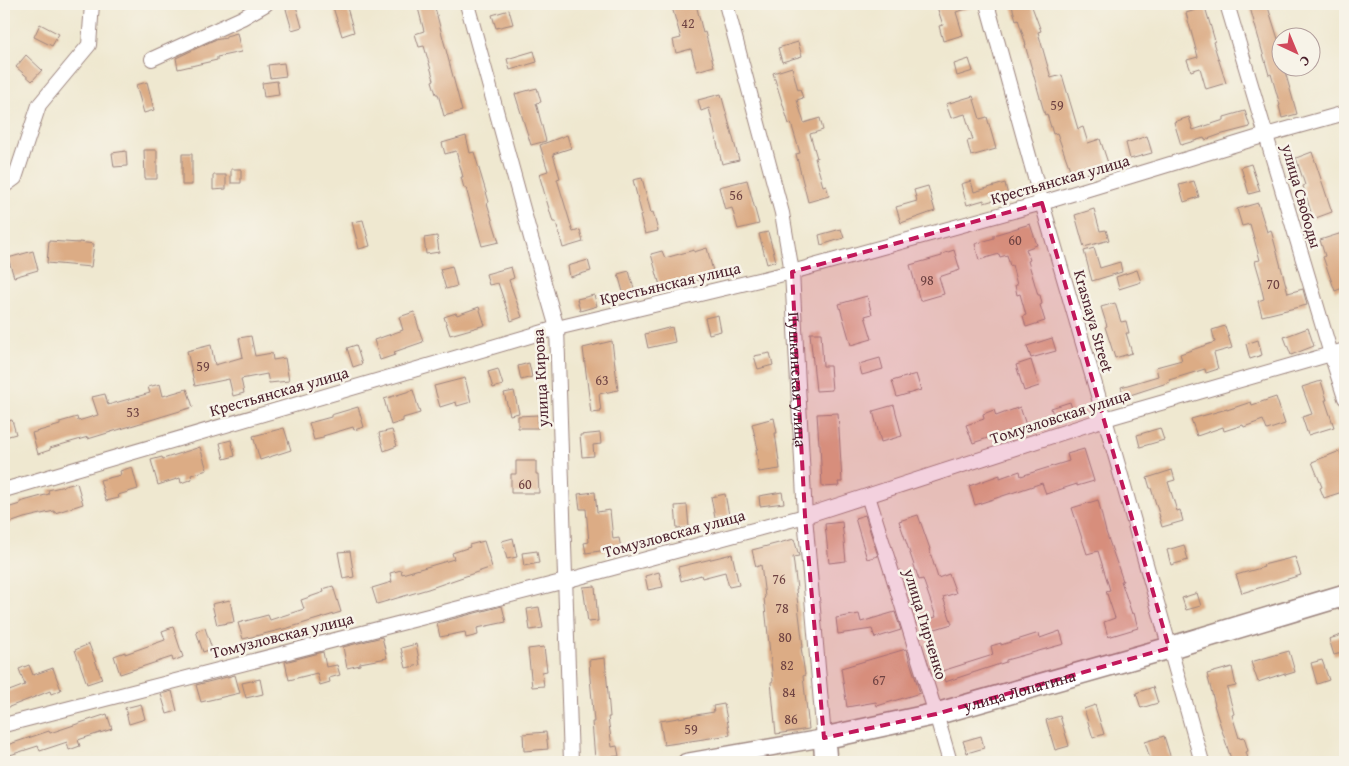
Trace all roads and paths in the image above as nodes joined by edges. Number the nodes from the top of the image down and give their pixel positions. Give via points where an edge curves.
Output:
1 (92, 4) edge
2 (266, 4) edge
3 (467, 4) edge
4 (726, 4) edge
5 (987, 4) edge
6 (1227, 4) edge
7 (152, 59) dead end
8 (1345, 113) edge
9 (1266, 135) junction
10 (4, 186) edge
11 (1042, 203) junction
12 (792, 272) junction
13 (558, 328) junction
14 (1345, 350) edge
15 (1331, 354) junction
16 (1345, 398) edge
17 (1105, 419) junction
18 (4, 490) edge
19 (868, 496) junction
20 (805, 516) junction
21 (565, 581) junction
22 (1345, 595) edge
23 (1169, 648) junction
24 (936, 714) junction
25 (4, 725) edge
26 (824, 738) junction
27 (571, 762) edge
28 (686, 762) edge
29 (826, 762) edge
30 (950, 762) edge
31 (1202, 762) edge

1 - 10 street via 89,45 39,105 15,178
2 - 7 street
3 - 13 street, улица Кирова
4 - 12 street, Пушкинская улица via 782,213
5 - 11 street, Krasnaya Street
6 - 9 street, улица Свободы
8 - 9 street, Крестьянская улица
9 - 11 street, Крестьянская улица
9 - 15 street, улица Свободы
11 - 12 street, Крестьянская улица
11 - 17 street, Krasnaya Street
12 - 13 street, Крестьянская улица
12 - 20 street, Пушкинская улица
13 - 18 street, Крестьянская улица
13 - 21 street, улица Кирова
14 - 15 street, Томузловская улица
15 - 16 street, улица Свободы
15 - 17 street, Томузловская улица
17 - 19 street, Томузловская улица
17 - 23 street, Krasnaya Street
19 - 20 street, Томузловская улица
19 - 24 street, улица Гирченко
20 - 21 street, Томузловская улица
20 - 26 street, Пушкинская улица
21 - 25 street, Томузловская улица
21 - 27 street, улица Кирова
22 - 23 main road, улица Лопатина
23 - 24 main road, улица Лопатина
23 - 31 street, Krasnaya Street
24 - 26 main road, улица Лопатина
24 - 30 street, улица Гирченко
26 - 28 street, улица Лопатина
26 - 29 main road, Пушкинская улица

